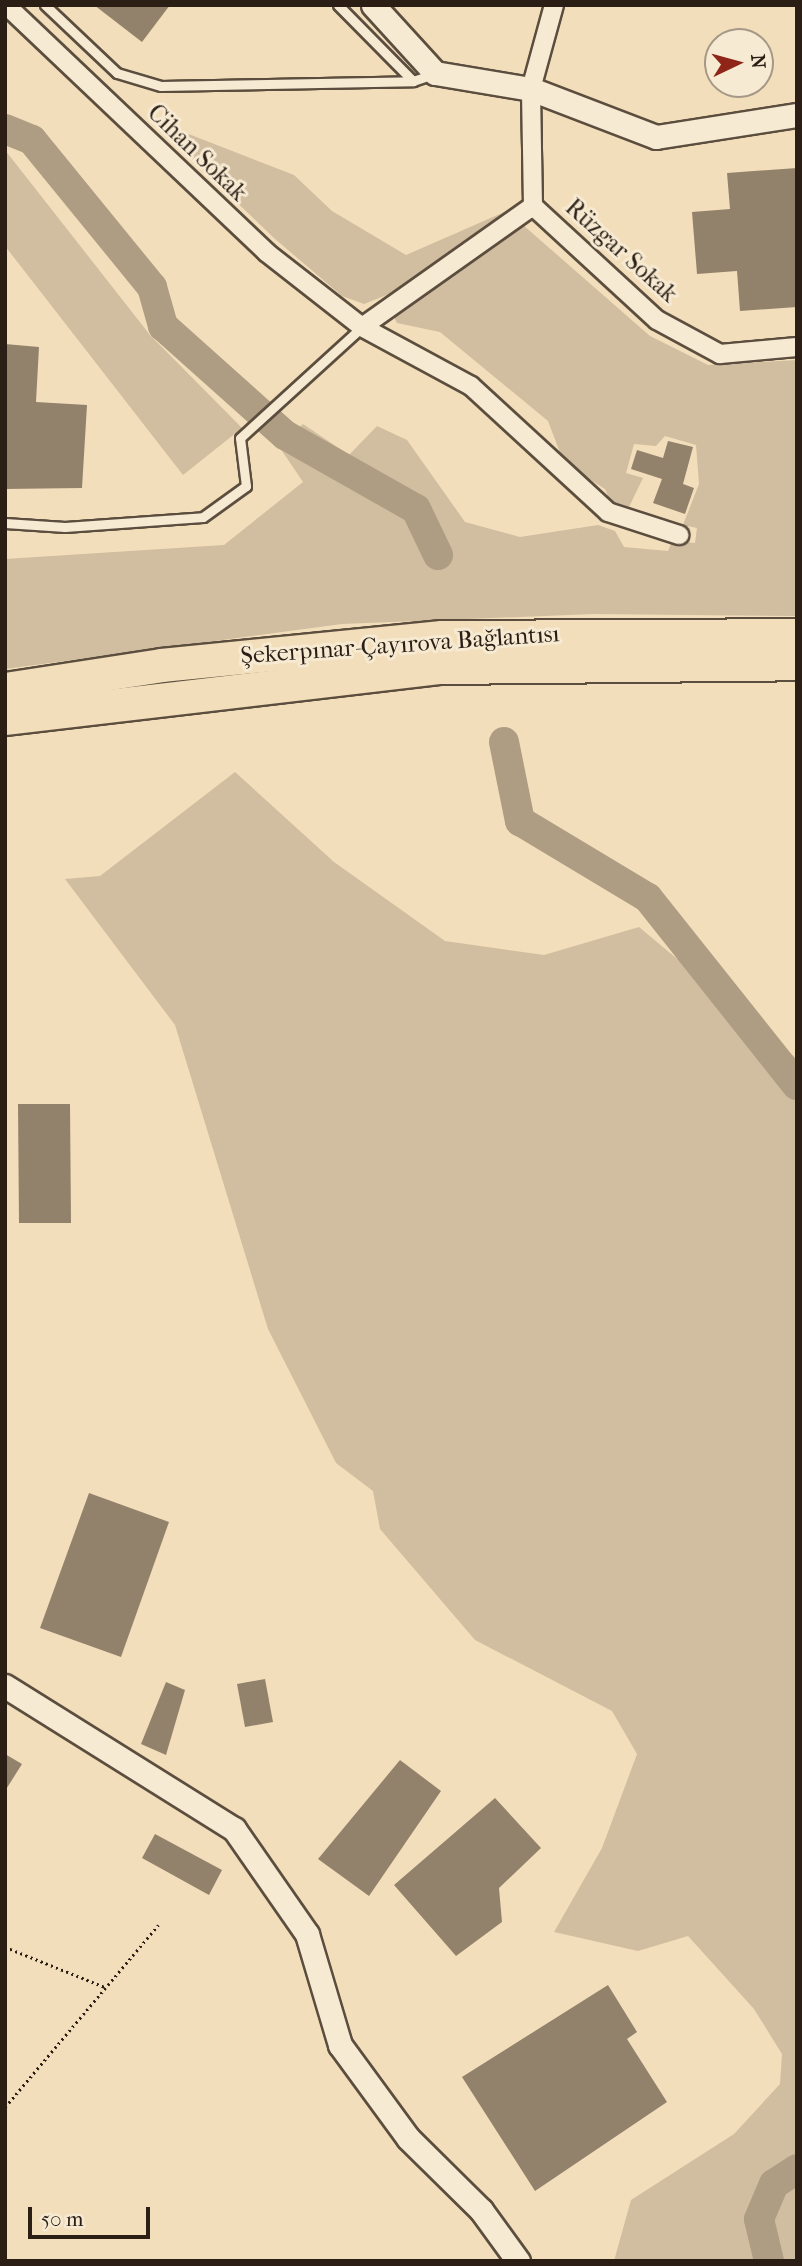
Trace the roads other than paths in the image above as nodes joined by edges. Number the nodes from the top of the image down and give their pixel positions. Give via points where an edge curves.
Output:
1 (6, 5) edge
2 (45, 5) edge
3 (338, 5) edge
4 (373, 5) edge
5 (554, 5) edge
6 (435, 73) junction
7 (413, 81) junction
8 (531, 89) junction
9 (797, 115) edge
10 (534, 206) junction
11 (362, 327) junction
12 (797, 347) edge
13 (5, 523) edge
14 (678, 535) dead end
15 (797, 635) edge
16 (797, 663) edge
17 (5, 689) edge
18 (5, 718) edge
19 (5, 1686) edge
20 (518, 2261) edge

1 - 11 street, Cihan Sokak via 266,252
2 - 7 lane via 117,73 161,86
3 - 7 lane
4 - 6 street
5 - 8 street
6 - 7 lane
6 - 8 street
8 - 9 street via 656,137
8 - 10 street
10 - 11 street
10 - 12 street, Rüzgar Sokak via 657,320 710,349 720,354
11 - 13 lane via 240,438 246,486 203,517 65,527
11 - 14 street, Cihan Sokak via 471,386 608,512
15 - 17 highway, Şekerpınar-Çayırova Bağlantısı via 442,637 161,665
16 - 18 highway, Şekerpınar-Çayırova Bağlantısı via 441,667
19 - 20 street via 234,1829 307,1934 340,2045 408,2138 481,2210

